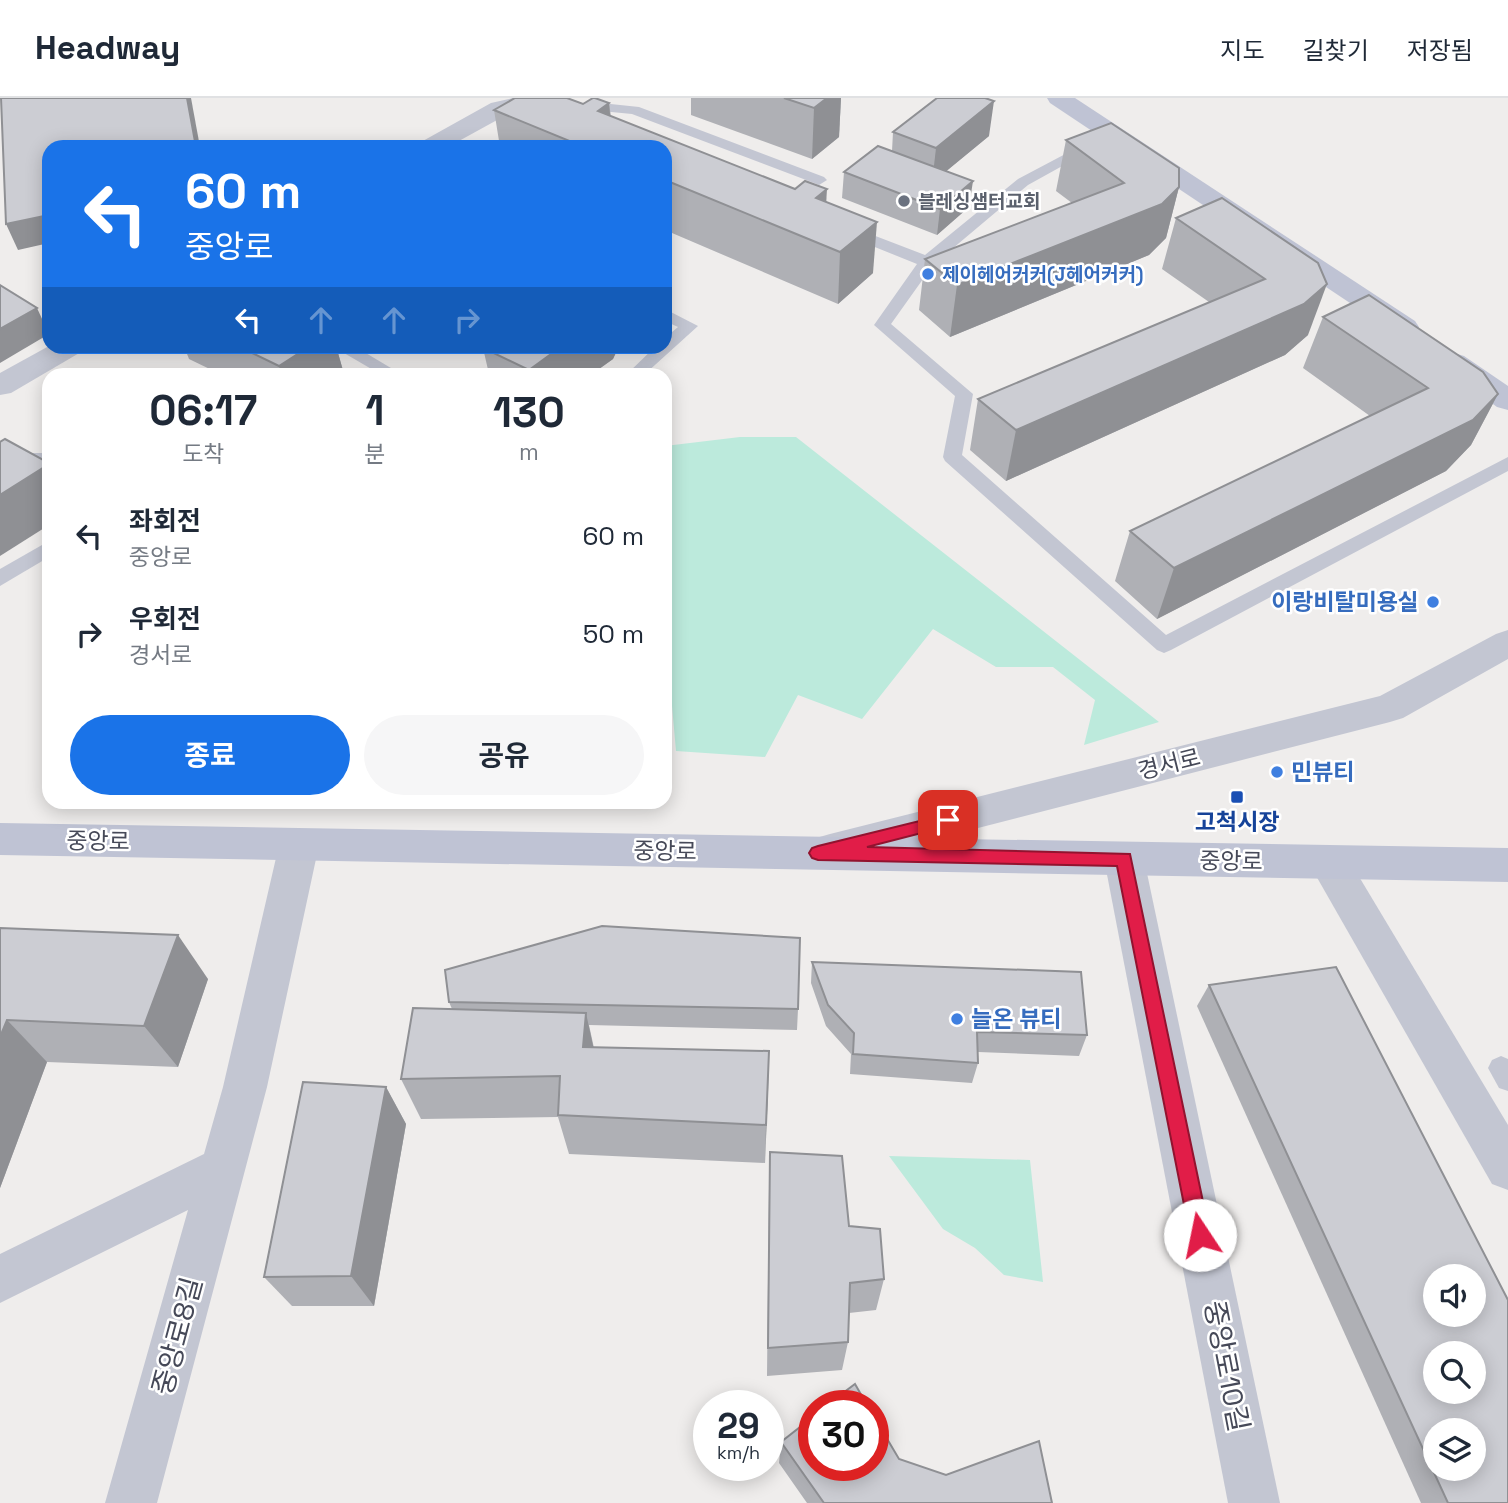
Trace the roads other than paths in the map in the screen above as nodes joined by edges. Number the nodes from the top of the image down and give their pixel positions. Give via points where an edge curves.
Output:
1 (1059, 98) edge
2 (556, 113) edge
3 (1112, 132) junction
4 (443, 140) edge
5 (819, 180) dead end
6 (824, 222) edge
7 (927, 262) junction
8 (672, 318) edge
9 (672, 341) edge
10 (57, 354) edge
11 (355, 354) edge
12 (658, 354) edge
13 (382, 368) edge
14 (642, 368) edge
15 (0, 386) edge
16 (1508, 400) edge
17 (0, 459) edge
18 (42, 459) edge
19 (1508, 463) edge
20 (42, 552) edge
21 (0, 579) edge
22 (1508, 643) edge
23 (0, 839) edge
24 (299, 845) junction
25 (818, 853) junction
26 (1124, 859) junction
27 (1329, 862) junction
28 (1508, 865) edge
29 (1508, 1168) edge
30 (222, 1169) junction
31 (0, 1279) edge
32 (131, 1503) edge
33 (1254, 1503) edge

1 - 3 main road
2 - 4 street via 500,108
2 - 5 lane via 601,107 634,110
3 - 7 lane via 1023,182
3 - 16 main road via 1343,284
6 - 7 lane
7 - 19 lane via 882,325 964,394 951,457 1164,645
8 - 9 lane via 689,326
10 - 15 street
11 - 13 lane
12 - 14 lane
17 - 18 lane
20 - 21 lane
22 - 25 street, 경서로 via 1390,708
23 - 24 main road, 중앙로
24 - 25 main road, 중앙로
24 - 30 street, 중앙로8길
25 - 26 main road, 중앙로
26 - 27 main road, 중앙로
26 - 33 street, 중앙로10길
27 - 28 main road, 중앙로
27 - 29 street
30 - 31 street
30 - 32 street, 중앙로8길

